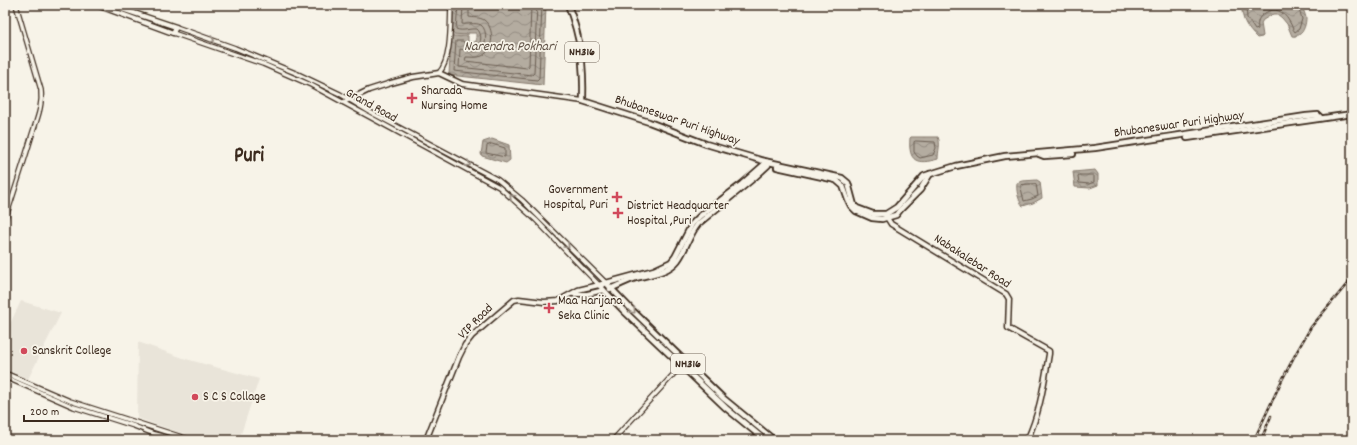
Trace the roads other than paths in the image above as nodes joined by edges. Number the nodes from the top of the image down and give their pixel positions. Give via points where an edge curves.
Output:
1 (16, 5) edge
2 (97, 5) edge
3 (110, 5) edge
4 (451, 5) edge
5 (568, 5) edge
6 (176, 27) junction
7 (173, 33) junction
8 (439, 73) junction
9 (350, 100) junction
10 (583, 101) junction
11 (344, 102) junction
12 (1352, 114) edge
13 (767, 162) junction
14 (930, 174) junction
15 (909, 198) junction
16 (898, 209) junction
17 (886, 216) junction
18 (894, 216) junction
19 (5, 220) edge
20 (898, 228) junction
21 (686, 239) junction
22 (606, 283) junction
23 (599, 285) junction
24 (611, 289) junction
25 (604, 290) junction
26 (572, 294) junction
27 (682, 365) junction
28 (5, 373) edge
29 (5, 377) edge
30 (177, 440) edge
31 (191, 440) edge
32 (426, 440) edge
33 (613, 440) edge
34 (765, 440) edge
35 (774, 440) edge
36 (1027, 440) edge

1 - 19 main road via 41,90 41,104
2 - 7 main road, Grand Road
3 - 6 main road, Grand Road
4 - 8 main road via 445,64
5 - 10 highway, NH316 via 582,51
6 - 7 main road
6 -> 9 main road, Grand Road via 277,65
7 - 11 main road, Grand Road via 263,64
8 - 9 main road via 391,83
8 - 10 main road via 462,84
9 - 11 main road
9 -> 22 main road, Grand Road via 502,182
10 - 13 highway, Bhubaneswar Puri Highway via 650,122 706,144
23 -> 11 main road, Grand Road via 532,216 499,187
12 - 14 highway, Bhubaneswar Puri Highway via 1226,130 1080,153 1005,156
13 - 17 highway, Bhubaneswar Puri Highway via 841,180 851,206 856,211 872,218 882,219
13 - 21 highway via 759,175 703,218
14 - 15 highway via 920,190
14 - 15 highway, Bhubaneswar Puri Highway via 924,176
15 - 16 highway
16 - 17 highway
16 - 18 highway
17 - 18 highway
17 - 20 main road, Nabakalebar Road via 891,224
18 - 20 main road
20 - 36 main road, Nabakalebar Road via 1006,294 1009,299 1008,328 1049,351 1039,408
21 - 22 highway via 675,257 666,265
21 - 24 highway via 679,259 668,269 633,279
22 - 23 highway
22 - 24 highway, NH316
23 - 25 highway, NH316
23 - 26 main road, VIP Road
24 - 25 highway
24 -> 35 highway, NH316 via 727,402
25 - 26 main road, VIP Road
25 - 27 highway, NH316
26 - 32 main road, VIP Road via 552,302 514,300 472,336 459,357
27 - 33 main road
27 - 34 highway, NH316 via 726,408
28 - 31 main road via 70,401
29 - 30 main road via 74,407

